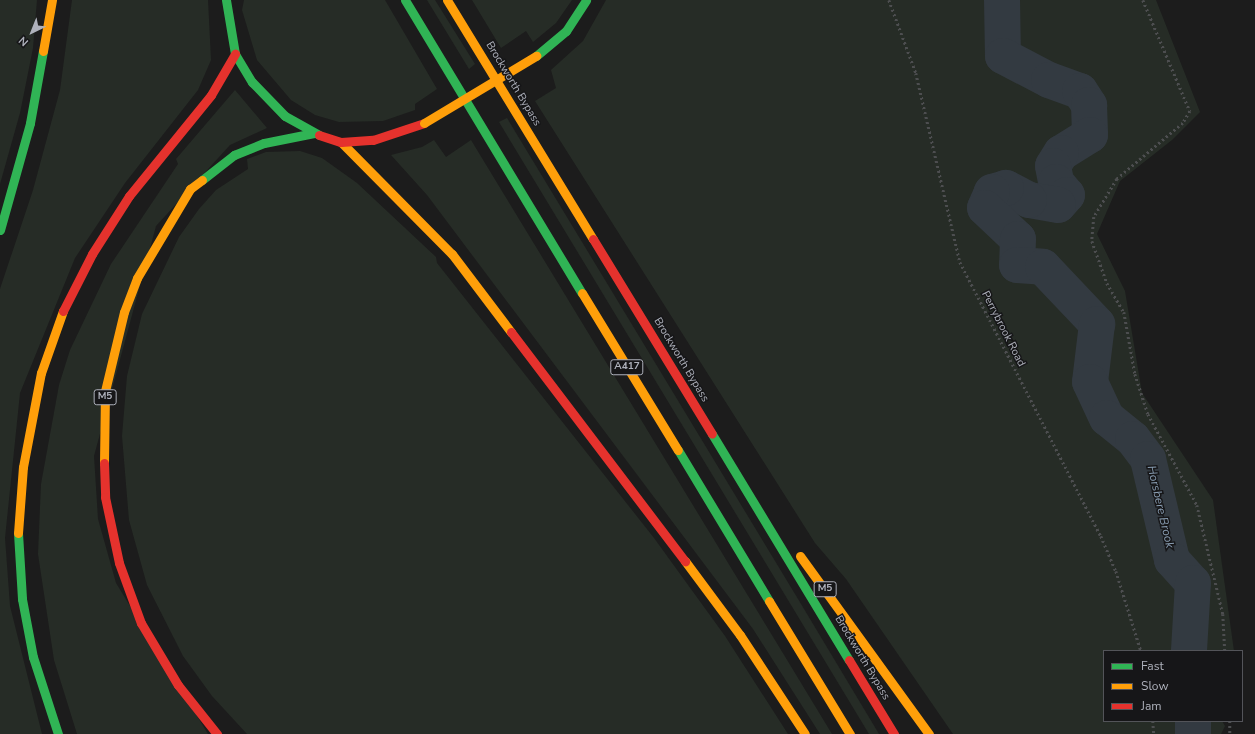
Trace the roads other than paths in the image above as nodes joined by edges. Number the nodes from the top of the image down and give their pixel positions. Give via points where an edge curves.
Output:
1 (52, 0) edge
2 (226, 0) edge
3 (405, 0) edge
4 (447, 0) edge
5 (586, 0) edge
6 (235, 54) junction
7 (314, 133) junction
8 (341, 142) junction
9 (0, 230) edge
10 (719, 445) junction
11 (58, 734) edge
12 (217, 734) edge
13 (805, 734) edge
14 (850, 734) edge
15 (894, 734) edge
16 (929, 734) edge

1 - 9 highway via 30,123
2 - 6 highway
3 - 14 highway, A417
4 - 10 highway, Brockworth Bypass
5 - 8 highway, bridge via 566,30 536,56 424,123 391,136
6 - 7 highway via 266,98 286,116
6 - 11 highway via 211,94 129,196 92,254 61,315 41,372 23,467 18,529 22,598 33,656
7 - 8 highway
7 - 12 highway, M5 via 264,142 234,155 190,189 137,278 122,319 105,391 102,429 105,497 119,563 141,623 159,655 178,685
8 - 13 highway via 452,254 685,561
10 - 15 highway, Brockworth Bypass
10 - 16 highway, M5

